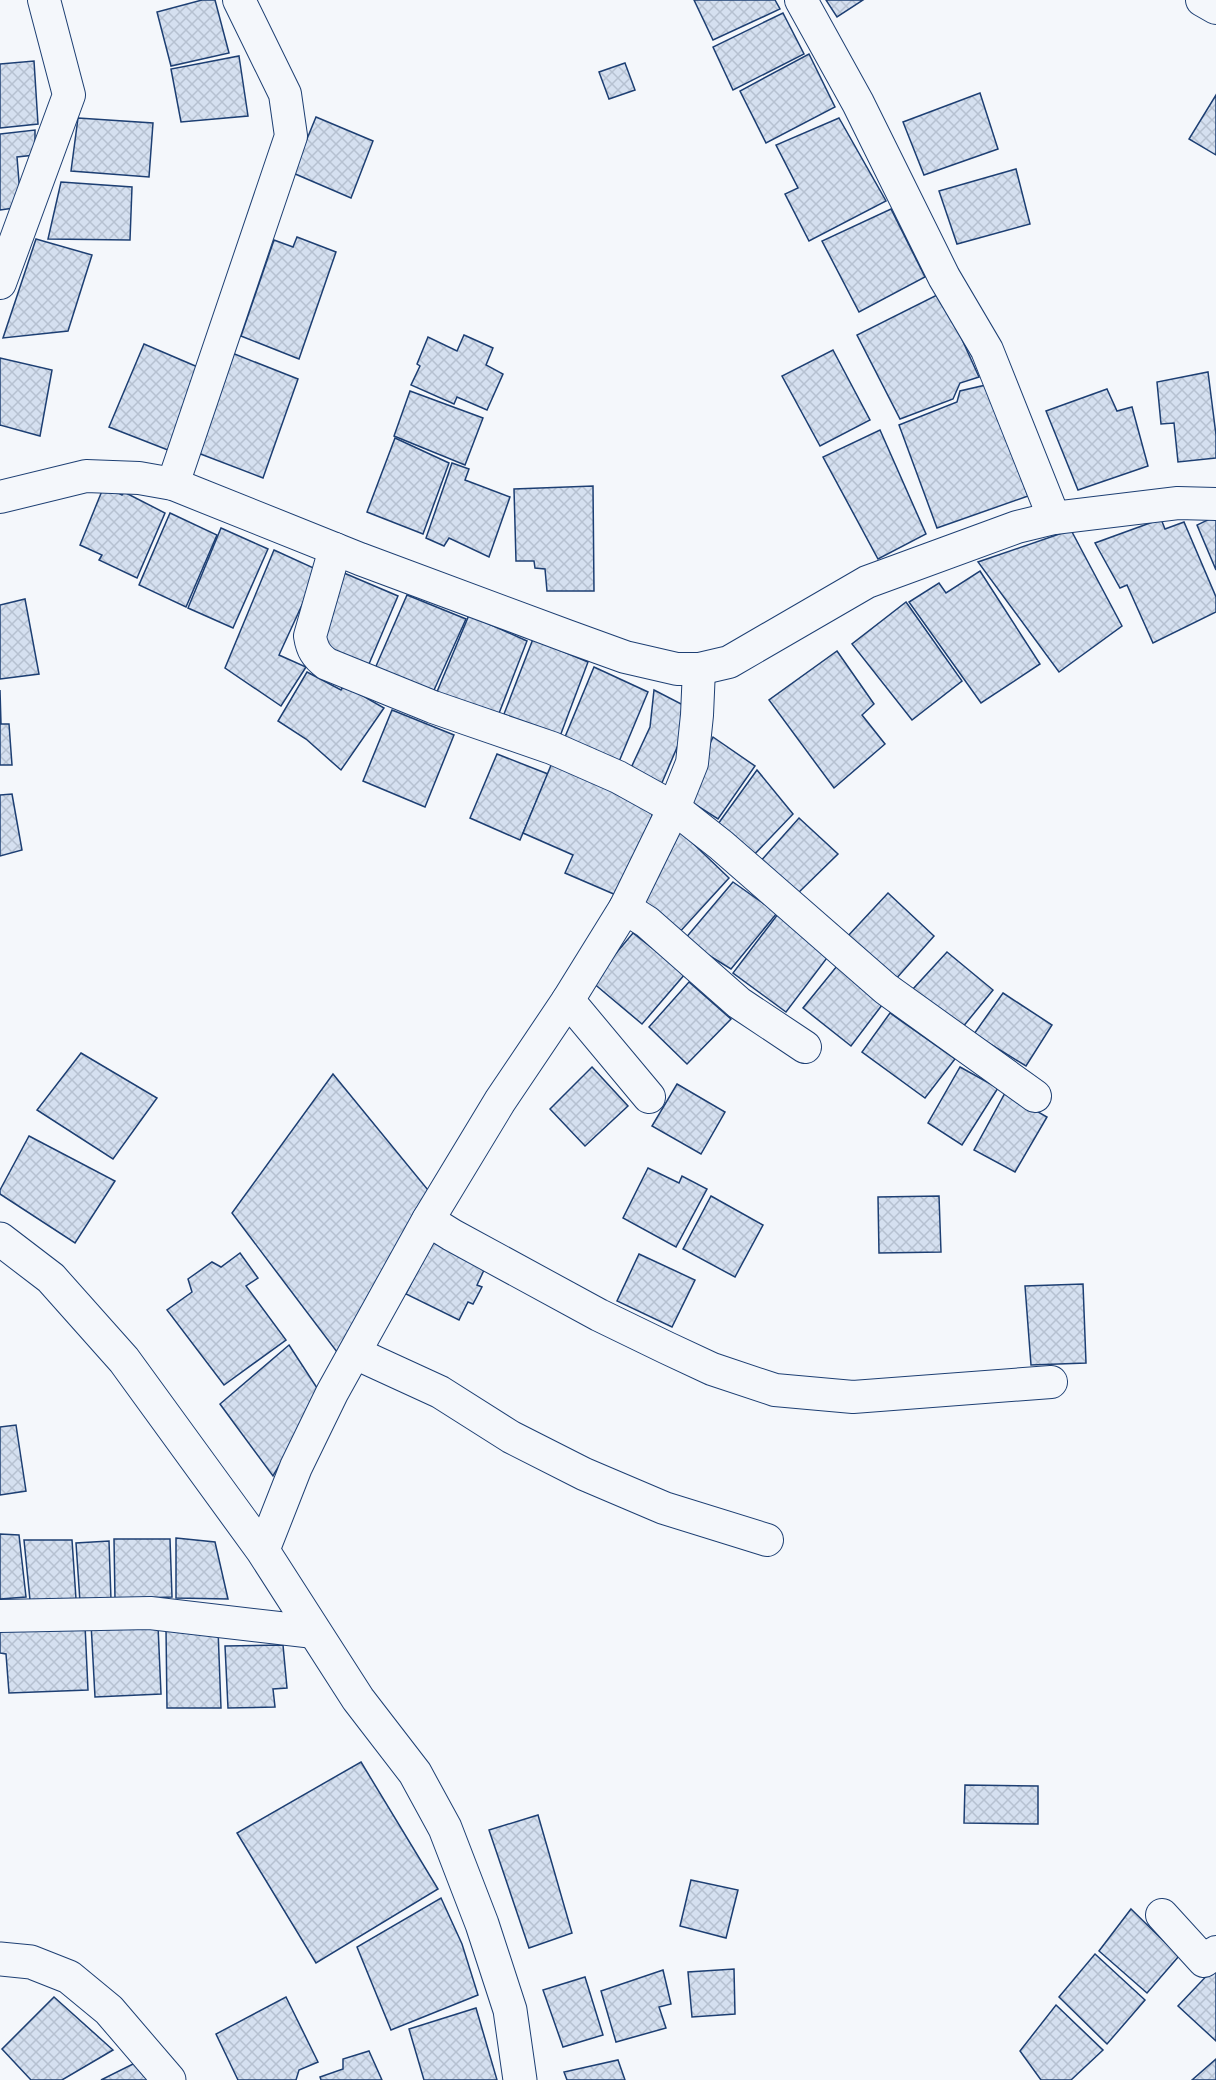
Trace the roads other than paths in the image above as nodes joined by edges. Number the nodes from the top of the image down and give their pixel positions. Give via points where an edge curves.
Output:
1 (44, 0) edge
2 (239, 0) edge
3 (801, 0) edge
4 (1202, 0) edge
5 (1216, 8) edge
6 (0, 283) edge
7 (173, 484) junction
8 (0, 497) edge
9 (1216, 504) edge
10 (1054, 518) junction
11 (335, 549) junction
12 (699, 669) junction
13 (674, 808) junction
14 (625, 908) junction
15 (568, 1000) junction
16 (805, 1047) dead end
17 (1035, 1096) dead end
18 (650, 1097) dead end
19 (428, 1220) junction
20 (0, 1239) edge
21 (355, 1353) junction
22 (1051, 1382) dead end
23 (767, 1540) dead end
24 (263, 1551) junction
25 (0, 1616) edge
26 (314, 1632) junction
27 (1162, 1915) dead end
28 (1216, 1952) edge
29 (0, 1959) edge
30 (169, 2080) edge
31 (520, 2080) edge

1 - 6 street via 69,95
2 - 7 street via 285,94 291,136
3 - 10 street via 944,277 987,350
4 - 5 street
7 - 8 street via 87,476
7 - 11 street
9 - 10 street via 1178,503
10 - 12 street via 1017,527 867,582 729,662
11 - 12 street via 625,657 677,669
11 - 13 street via 310,636 312,648 327,664 433,707 552,748 618,777
12 - 13 street via 692,763
13 - 14 street
13 - 17 street via 886,989
14 - 15 street
14 - 16 street via 647,921 739,1003
15 - 18 street
15 - 19 street via 500,1101
19 - 21 street
19 - 22 street via 609,1320 712,1369 775,1390 853,1397
20 - 24 street via 51,1278 124,1360
21 - 23 street via 440,1392 511,1437 584,1473 664,1508
21 - 24 street via 296,1467
24 - 26 street
25 - 26 street via 150,1613
26 - 31 street via 358,1699 415,1773 445,1828 510,2010
27 - 28 street via 1204,1961
29 - 30 street via 31,1962 69,1977 109,2010

